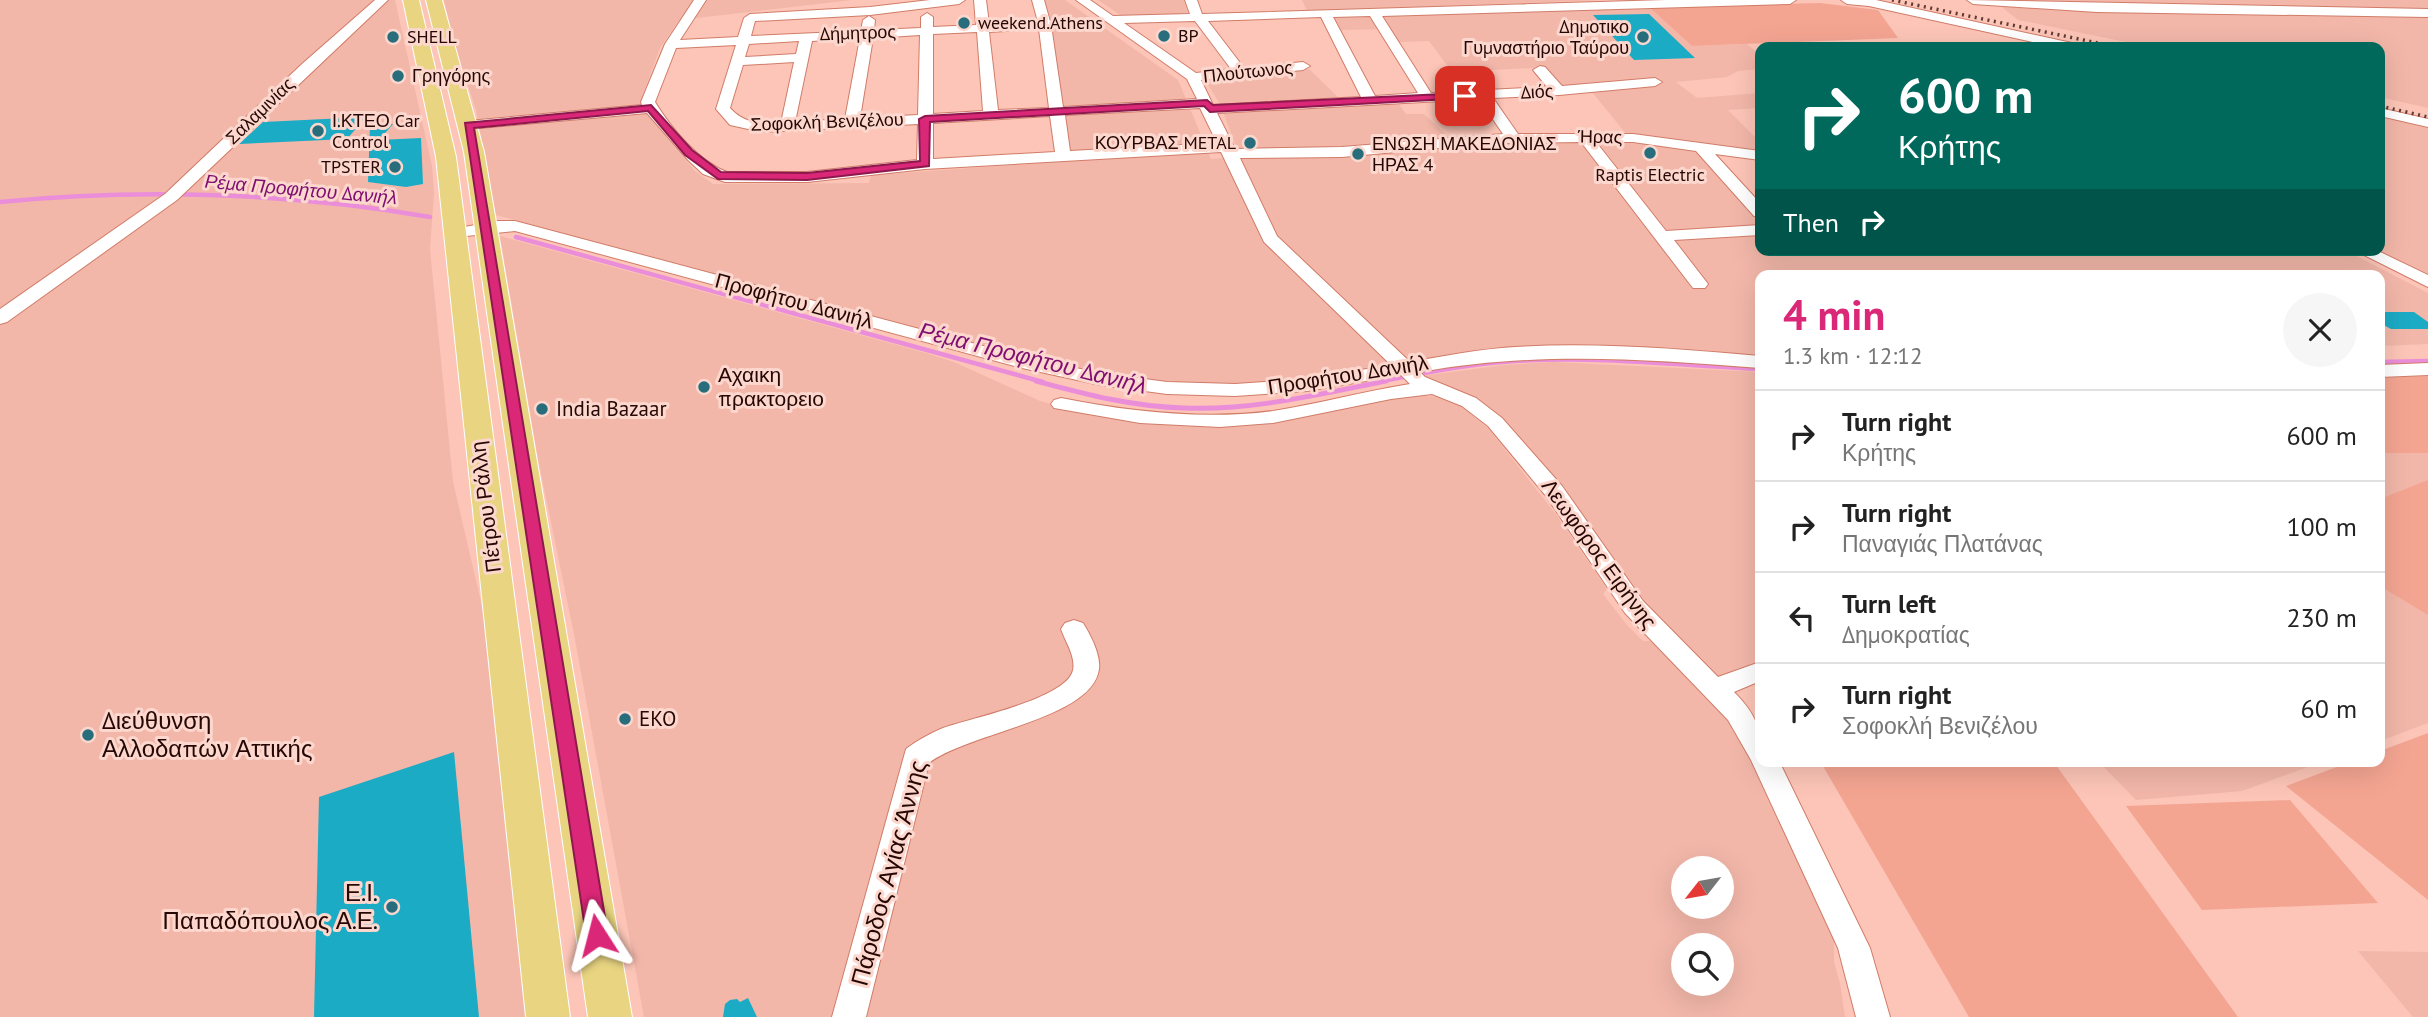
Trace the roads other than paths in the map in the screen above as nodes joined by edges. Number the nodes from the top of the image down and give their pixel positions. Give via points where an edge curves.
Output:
1 (382, 0) edge
2 (411, 0) edge
3 (434, 0) edge
4 (700, 0) edge
5 (959, 0) edge
6 (980, 0) edge
7 (1038, 0) edge
8 (1082, 0) edge
9 (1191, 0) edge
10 (1790, 0) edge
11 (1847, 0) edge
12 (1900, 0) edge
13 (1973, 0) edge
14 (2228, 0) edge
15 (2000, 1) edge
16 (1636, 2) edge
17 (926, 4) junction
18 (1876, 4) junction
19 (872, 5) edge
20 (1374, 12) junction
21 (2250, 12) junction
22 (1325, 13) junction
23 (2428, 13) edge
24 (1197, 17) junction
25 (1110, 20) junction
26 (1045, 24) junction
27 (985, 27) junction
28 (928, 30) junction
29 (867, 32) junction
30 (807, 35) junction
31 (743, 39) junction
32 (2046, 42) edge
33 (671, 44) junction
34 (802, 58) junction
35 (736, 61) junction
36 (1303, 66) dead end
37 (1540, 70) dead end
38 (1241, 73) junction
39 (1465, 73) dead end
40 (1193, 77) junction
41 (1654, 82) dead end
42 (1559, 90) junction
43 (1483, 94) junction
44 (1427, 97) junction
45 (1370, 100) junction
46 (1208, 106) junction
47 (651, 108) junction
48 (1056, 112) junction
49 (2385, 113) edge
50 (991, 115) junction
51 (925, 119) junction
52 (852, 123) junction
53 (2428, 123) edge
54 (468, 125) junction
55 (741, 125) joint
56 (788, 127) junction
57 (1585, 137) junction
58 (1513, 138) junction
59 (1700, 146) junction
60 (1228, 150) junction
61 (1755, 154) edge
62 (1063, 156) junction
63 (925, 164) junction
64 (1755, 191) edge
65 (1741, 192) junction
66 (1755, 207) edge
67 (484, 228) junction
68 (1755, 230) edge
69 (453, 234) junction
70 (1662, 236) junction
71 (2374, 256) edge
72 (2428, 282) edge
73 (1699, 284) dead end
74 (0, 318) edge
75 (1755, 362) edge
76 (2428, 369) edge
77 (2385, 371) edge
78 (1415, 377) junction
79 (1061, 404) dead end
80 (1074, 629) dead end
81 (1755, 673) edge
82 (1714, 689) junction
83 (1755, 743) edge
84 (1768, 767) edge
85 (548, 1017) edge
86 (610, 1017) edge
87 (849, 1017) edge
88 (1873, 1017) edge

1 - 74 street, Σαλαμινίας via 175,194
2 - 69 main road, Πέτρου Ράλλη via 440,122
3 - 54 main road, Πέτρου Ράλλη
4 - 33 street
5 - 17 street
6 - 27 street
7 - 26 street
8 - 25 street, Λεωφόρος Ειρήνης
9 - 24 street
10 - 16 street
11 - 18 street
12 - 18 street
13 - 15 street
14 - 21 street
15 - 21 street
16 - 20 street
17 - 19 street
17 - 28 street
18 - 32 street
19 - 29 street
19 - 31 street via 750,18
20 - 22 street
20 - 44 street
21 - 23 street
22 - 24 street
22 - 45 street
24 - 25 street
24 - 38 street
25 - 40 street, Λεωφόρος Ειρήνης
26 - 27 street, Δήμητρος
26 - 48 street
27 - 28 street, Δήμητρος
27 - 50 street
28 - 29 street, Δήμητρος
28 - 51 street
29 - 30 street, Δήμητρος
29 - 52 street
30 - 31 street, Δήμητρος
30 - 34 street
31 - 33 street, Δήμητρος
31 - 35 street
33 - 47 street via 650,92
34 - 35 street
34 - 56 street
35 - 55 street via 723,109
36 - 38 street, Πλούτωνος
37 - 42 street
38 - 40 street, Πλούτωνος
39 - 43 street
40 - 46 street, Λεωφόρος Ειρήνης
41 - 42 street, Διός
42 - 43 street, Διός
43 - 44 street, Διός
43 - 58 street
44 - 45 street, Διός
45 - 46 street, Διός
46 - 48 street, Σοφοκλή Βενιζέλου
46 - 60 street, Λεωφόρος Ειρήνης
47 - 54 street
47 - 63 street, Ήρας via 693,157 725,177 821,176
48 - 50 street, Σοφοκλή Βενιζέλου
48 - 62 street
49 - 53 street
50 - 51 street, Σοφοκλή Βενιζέλου
51 - 52 street, Σοφοκλή Βενιζέλου
51 - 63 street
52 - 56 street, Σοφοκλή Βενιζέλου
54 - 67 main road, Πέτρου Ράλλη
55 - 56 street, Σοφοκλή Βενιζέλου
57 - 58 street, Ήρας
57 - 59 street, Ήρας
57 - 70 street
58 - 60 street, Ήρας via 1342,152
59 - 61 street, Ήρας
59 - 65 street
60 - 62 street, Ήρας
60 - 78 street, Λεωφόρος Ειρήνης via 1270,238
62 - 63 street, Ήρας
64 - 65 street
65 - 66 street
67 - 69 street, Προφήτου Δανιήλ
67 - 78 street, Προφήτου Δανιήλ via 515,226 1119,384 1188,391 1250,390
67 - 86 main road, Πέτρου Ράλλη
68 - 70 street
69 - 85 main road, Πέτρου Ράλλη
70 - 73 street
71 - 72 street
75 - 78 street, Προφήτου Δανιήλ via 1569,351 1481,356
76 - 77 street
78 - 79 street via 1275,416 1242,420 1139,417
78 - 82 street, Λεωφόρος Ειρήνης via 1469,402 1495,422 1554,491 1648,624
80 - 87 street, Πάροδος Αγίας Άννης via 1086,669 1073,691 1045,706 933,743 916,757
81 - 82 street
82 - 83 street, Λεωφόρος Ειρήνης via 1741,718
84 - 88 street via 1854,948

